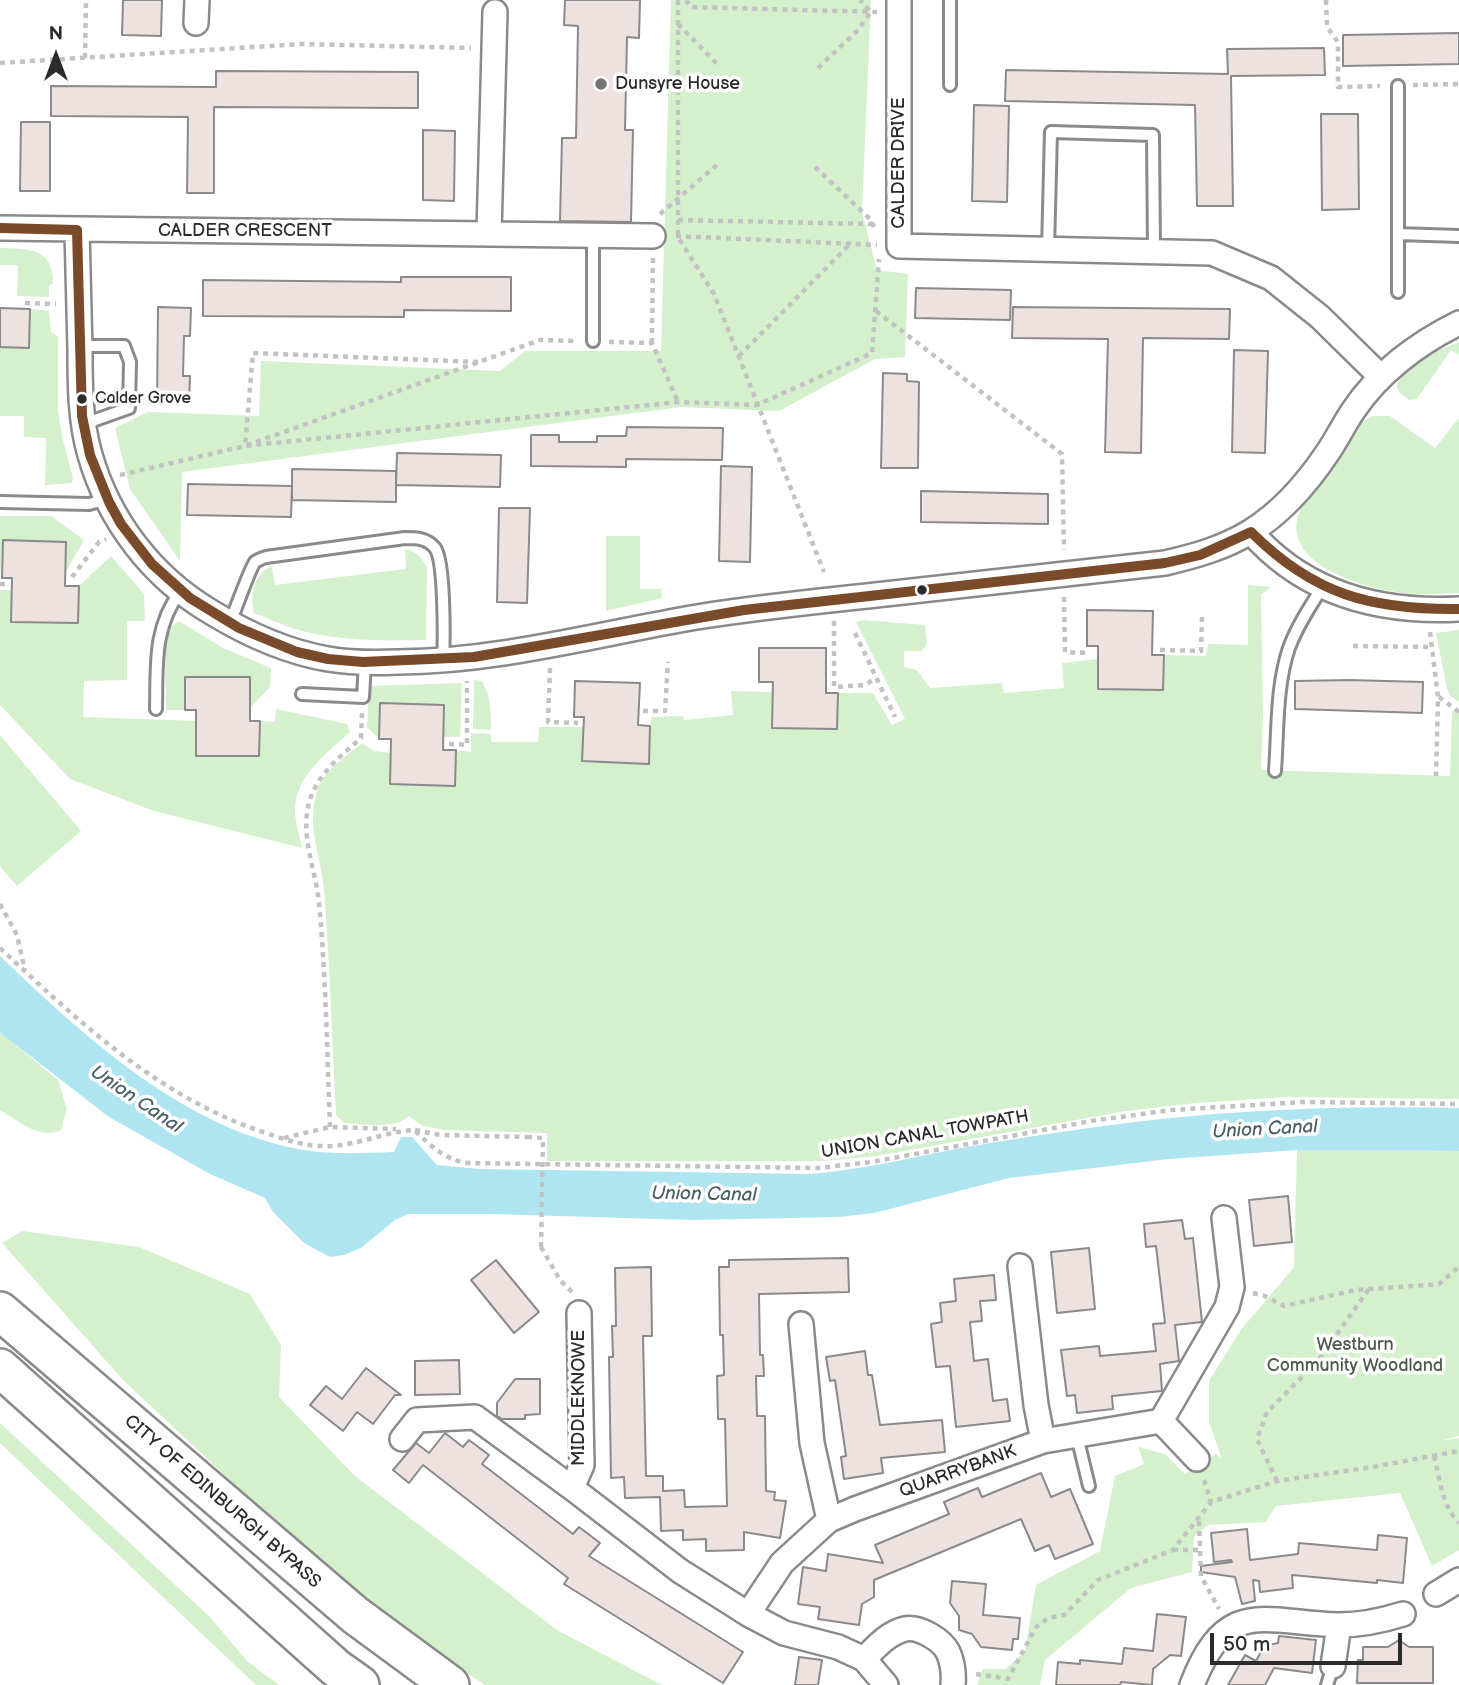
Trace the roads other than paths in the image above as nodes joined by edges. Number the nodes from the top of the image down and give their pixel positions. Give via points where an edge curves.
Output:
1 (197, 0) edge
2 (950, 0) edge
3 (899, 7) edge
4 (495, 12) dead end
5 (197, 23) dead end
6 (950, 85) dead end
7 (1398, 86) dead end
8 (0, 228) edge
9 (77, 230) junction
10 (489, 233) junction
11 (593, 234) junction
12 (1398, 234) junction
13 (653, 236) road end
14 (1459, 236) edge
15 (1048, 249) junction
16 (1154, 251) junction
17 (1398, 292) dead end
18 (1459, 323) edge
19 (593, 341) road end
20 (80, 346) junction
21 (1381, 377) junction
22 (84, 424) junction
23 (104, 490) junction
24 (0, 502) edge
25 (1251, 532) junction
26 (1323, 586) junction
27 (180, 592) junction
28 (1459, 609) edge
29 (230, 623) junction
30 (443, 662) junction
31 (365, 663) junction
32 (302, 694) dead end
33 (156, 709) dead end
34 (1275, 771) dead end
35 (1224, 1218) dead end
36 (1020, 1266) dead end
37 (0, 1311) edge
38 (579, 1313) road end
39 (801, 1324) dead end
40 (0, 1368) edge
41 (1161, 1421) junction
42 (1077, 1436) junction
43 (402, 1438) dead end
44 (1043, 1441) junction
45 (1197, 1459) dead end
46 (1089, 1486) dead end
47 (572, 1488) junction
48 (829, 1520) junction
49 (1459, 1580) edge
50 (1436, 1594) dead end
51 (748, 1614) junction
52 (1403, 1614) dead end
53 (1339, 1625) junction
54 (864, 1659) junction
55 (1330, 1676) edge
56 (953, 1678) edge
57 (360, 1685) edge
58 (450, 1685) edge
59 (886, 1685) edge
60 (1192, 1685) edge

1 - 5 street
2 - 6 lane
3 - 15 street, CALDER DRIVE via 890,246
4 - 10 street
7 - 12 lane
8 - 9 street, CALDER CRESCENT
9 - 10 street, CALDER CRESCENT
9 - 20 street
10 - 11 street, CALDER CRESCENT
11 - 13 street, CALDER CRESCENT
11 - 19 lane
12 - 14 lane
12 - 17 lane
15 - 16 street, CALDER DRIVE
15 - 16 lane via 1051,132 1153,135
16 - 21 street, CALDER DRIVE via 1212,253 1271,278 1320,317
18 - 21 street
20 - 22 street
20 - 22 lane via 124,346 130,362 129,408
21 - 25 street via 1305,482
22 - 23 street
23 - 24 lane via 89,504
23 - 27 street via 145,559
25 - 26 street via 1280,560
25 - 30 street via 1200,555 1165,564 737,610
26 - 28 street via 1390,608
26 - 34 lane via 1285,664
27 - 29 street
27 - 33 lane via 166,614 159,638
29 - 30 lane via 250,569 266,557 419,538 437,550
29 - 31 street via 301,653
30 - 31 street
31 - 32 lane via 363,697
35 - 41 street via 1237,1256 1227,1307
36 - 44 street
37 - 58 highway, CITY OF EDINBURGH BYPASS via 355,1615
38 - 47 street, MIDDLEKNOWE via 582,1465
39 - 48 street via 812,1443
40 - 57 highway
41 - 42 street, QUARRYBANK
41 - 45 street
42 - 44 street, QUARRYBANK
42 - 46 lane
43 - 47 street, MIDDLEKNOWE via 417,1420 475,1417
44 - 48 street, QUARRYBANK
47 - 51 street via 680,1571
48 - 51 street, QUARRYBANK via 782,1563
49 - 50 street
51 - 54 street via 784,1633
52 - 53 street via 1375,1623
53 - 55 street
53 - 60 street via 1253,1619 1233,1626 1208,1648
54 - 56 street via 884,1639 907,1628 926,1633 947,1649
54 - 59 street

